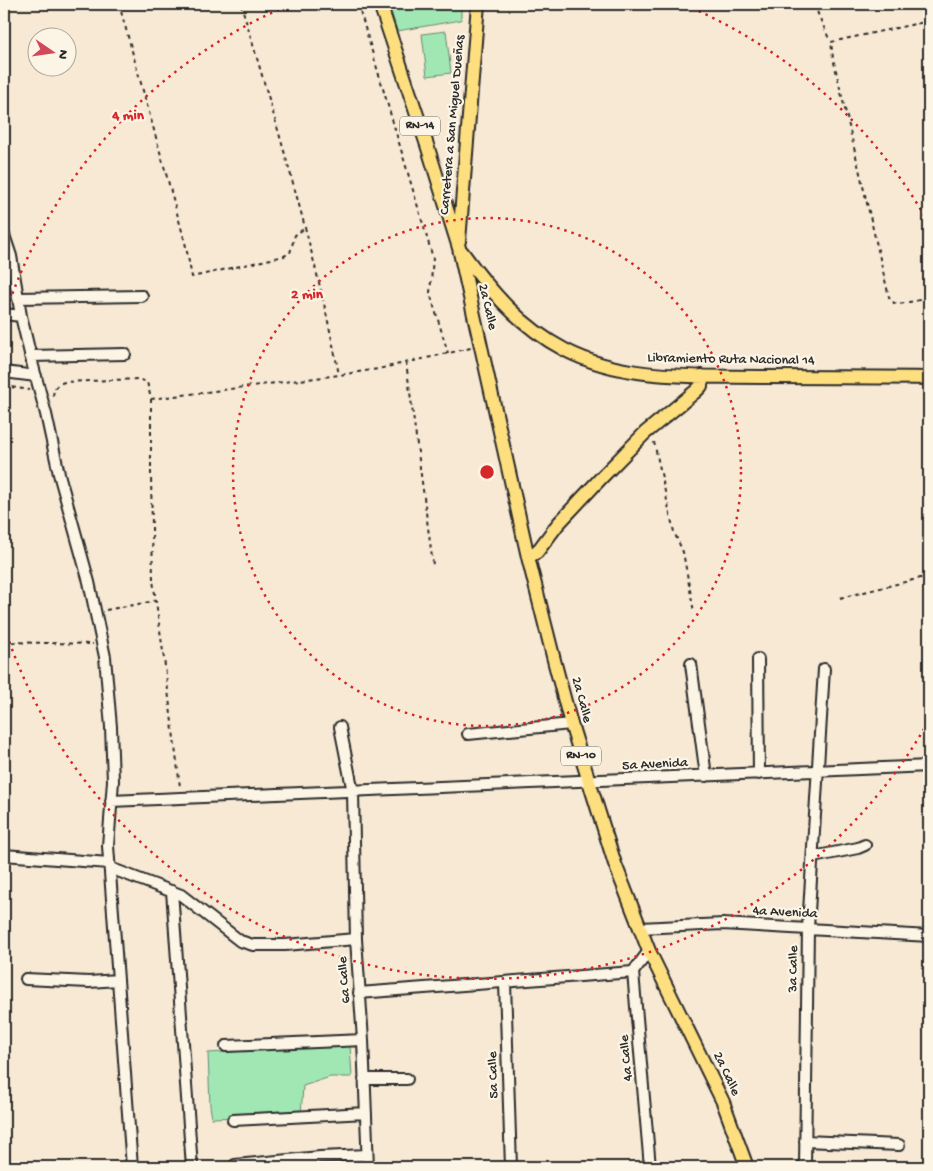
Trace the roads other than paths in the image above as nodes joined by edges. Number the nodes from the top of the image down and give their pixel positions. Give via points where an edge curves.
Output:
1 (380, 4) edge
2 (478, 4) edge
3 (4, 234) edge
4 (459, 248) junction
5 (142, 296) dead end
6 (18, 298) junction
7 (4, 314) edge
8 (21, 316) junction
9 (125, 354) dead end
10 (30, 356) junction
11 (4, 372) edge
12 (36, 376) junction
13 (702, 376) junction
14 (929, 378) edge
15 (528, 557) junction
16 (758, 658) dead end
17 (692, 664) dead end
18 (824, 669) dead end
19 (571, 724) junction
20 (340, 727) dead end
21 (468, 734) dead end
22 (929, 766) edge
23 (819, 771) junction
24 (759, 774) junction
25 (706, 776) junction
26 (590, 782) junction
27 (353, 792) junction
28 (111, 801) junction
29 (865, 844) dead end
30 (4, 855) edge
31 (813, 857) junction
32 (110, 866) junction
33 (172, 891) junction
34 (640, 928) junction
35 (808, 928) junction
36 (929, 936) edge
37 (356, 940) junction
38 (649, 951) junction
39 (633, 972) junction
40 (26, 980) dead end
41 (118, 980) junction
42 (505, 983) junction
43 (360, 993) junction
44 (363, 1040) junction
45 (226, 1046) dead end
46 (364, 1079) junction
47 (406, 1079) dead end
48 (366, 1113) junction
49 (233, 1120) dead end
50 (805, 1141) junction
51 (899, 1145) dead end
52 (367, 1155) junction
53 (235, 1165) dead end
54 (132, 1167) edge
55 (192, 1167) edge
56 (368, 1167) edge
57 (511, 1167) edge
58 (650, 1167) edge
59 (747, 1167) edge
60 (805, 1167) edge

1 - 4 main road, RN-14
2 - 4 main road, Carretera a San Miguel Dueñas / RN-10
3 - 6 street
4 - 13 main road, Libramiento Ruta Nacional 14 via 486,285 517,318 567,351 618,369
4 - 15 main road, 2a Calle / RN-10
5 - 6 street
6 - 8 street
7 - 8 street
8 - 10 street
9 - 10 street
10 - 12 street
11 - 12 street
12 - 28 street via 103,644 111,728
13 - 14 main road, Libramiento Ruta Nacional 14
13 - 15 main road via 696,391 645,433 558,524 537,552
15 - 19 main road, 2a Calle / RN-10
16 - 24 street
17 - 25 street
18 - 23 street, 3a Calle
19 - 21 street
19 - 26 main road, 2a Calle / RN-10
20 - 27 street, 6a Calle
22 - 23 street, 5a Avenida
23 - 24 street, 5a Avenida
23 - 31 street, 3a Calle
24 - 25 street, 5a Avenida
25 - 26 street, 5a Avenida
26 - 27 street, 5a Avenida
26 - 34 main road, 2a Calle / RN-10 via 615,864
27 - 28 street, 5a Avenida
27 - 37 street, 6a Calle
28 - 32 street
29 - 31 street
30 - 32 street
31 - 35 street, 3a Calle
32 - 33 street
32 - 41 street
33 - 37 street via 240,941 253,945
33 - 55 street
34 - 35 street, 4a Avenida via 723,924
34 - 38 main road, 2a Calle / RN-10
35 - 36 street, 4a Avenida
35 - 50 street, 3a Calle
37 - 43 street, 6a Calle
38 - 39 street
38 - 59 main road, 2a Calle via 723,1102
39 - 42 street
39 - 58 street, 4a Calle
40 - 41 street
41 - 54 street
42 - 43 street
42 - 57 street, 5a Calle
43 - 44 street, 6a Calle
44 - 45 street
44 - 46 street, 6a Calle
46 - 47 street
46 - 48 street, 6a Calle
48 - 49 street
48 - 52 street, 6a Calle
50 - 51 street
50 - 60 street, 3a Calle
52 - 53 street
52 - 56 street, 6a Calle

